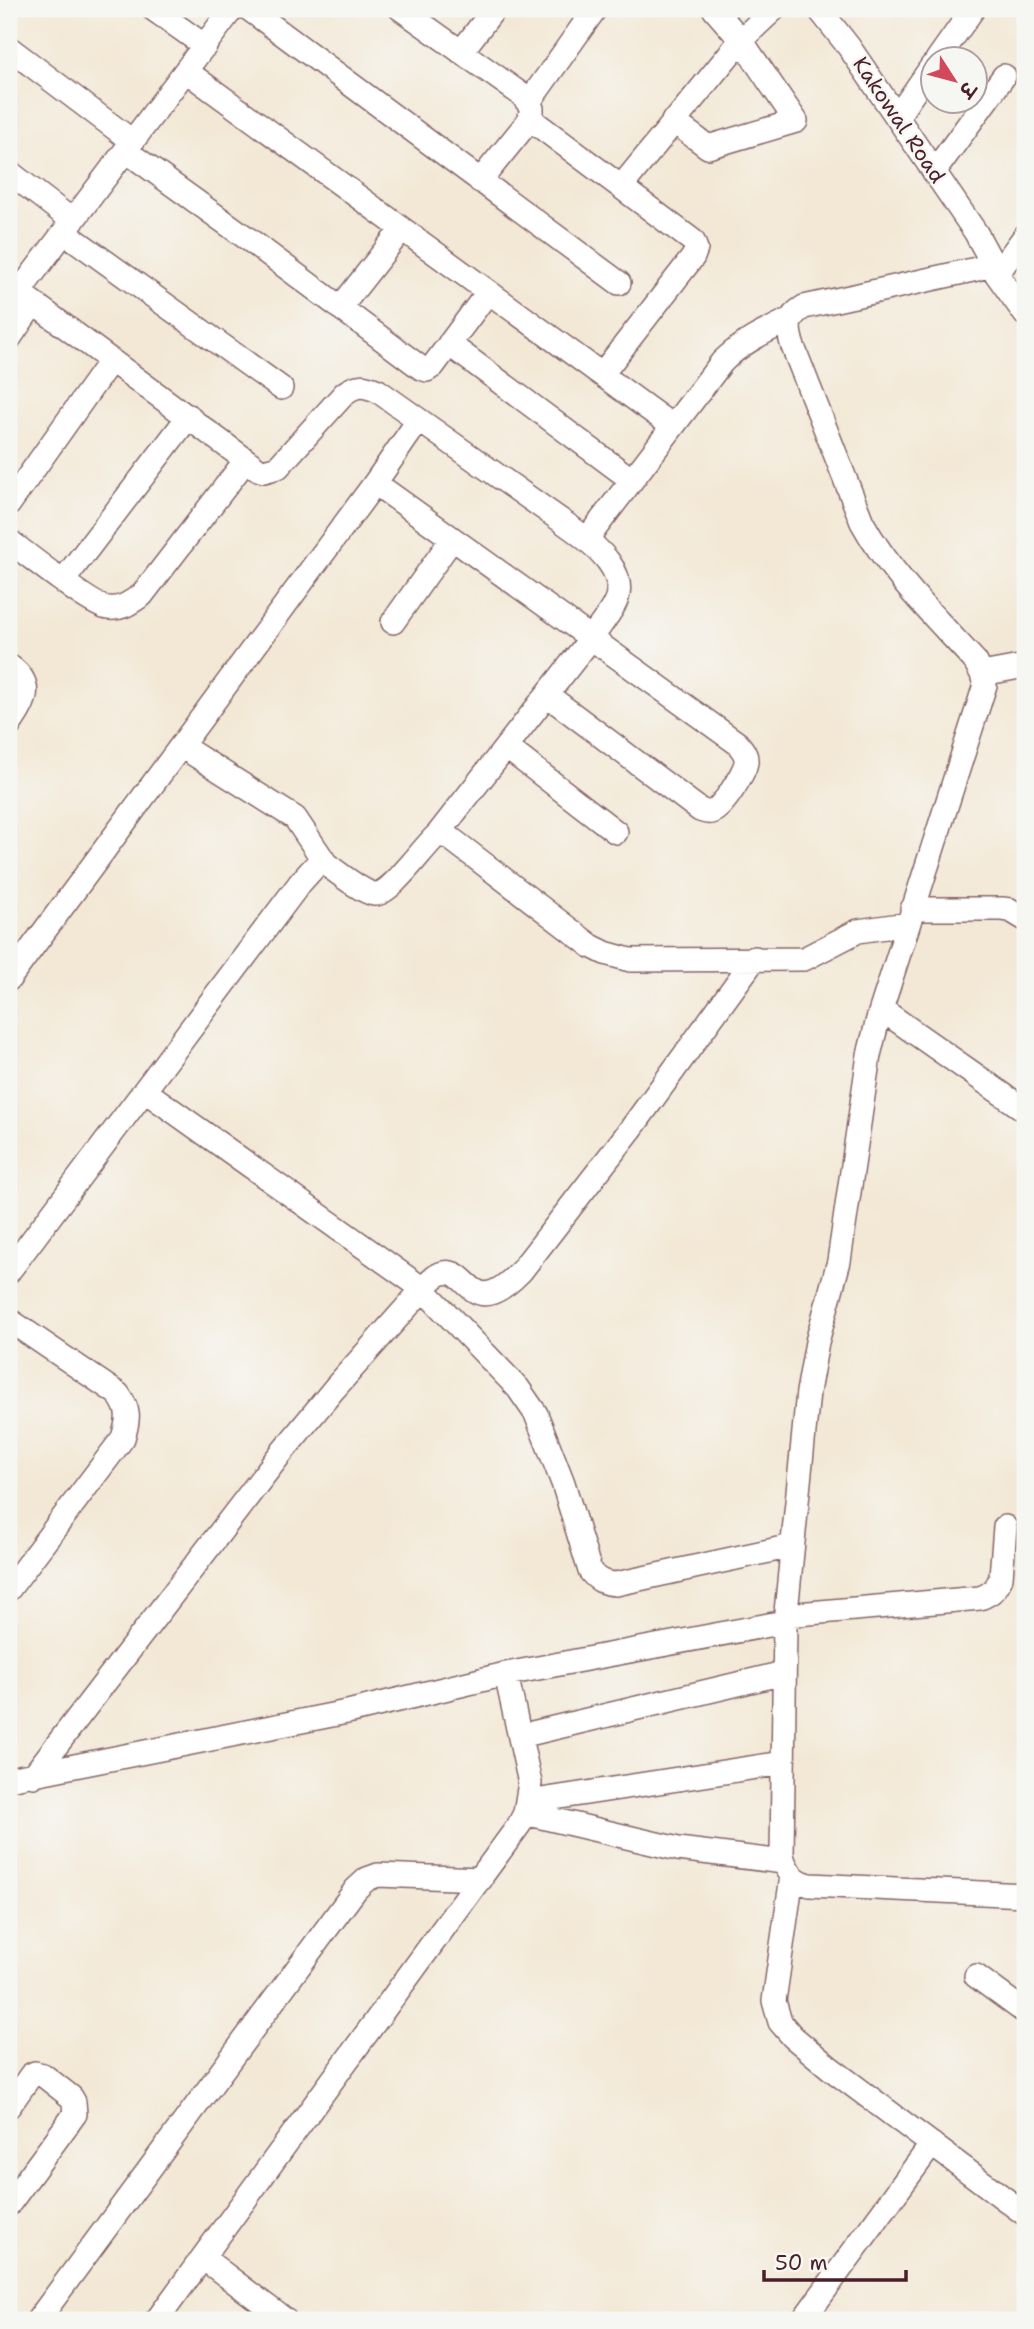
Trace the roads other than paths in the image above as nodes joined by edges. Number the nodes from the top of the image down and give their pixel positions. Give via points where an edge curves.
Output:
1 (153, 9) edge
2 (232, 9) edge
3 (249, 9) edge
4 (401, 9) edge
5 (494, 9) edge
6 (595, 9) edge
7 (714, 9) edge
8 (774, 9) edge
9 (819, 9) edge
10 (973, 9) edge
11 (741, 40) junction
12 (205, 46) junction
13 (947, 46) edge
14 (9, 48) edge
15 (461, 52) junction
16 (186, 71) junction
17 (1004, 76) dead end
18 (918, 87) edge
19 (529, 110) junction
20 (897, 117) junction
21 (673, 121) junction
22 (129, 146) junction
23 (9, 172) edge
24 (934, 172) junction
25 (481, 181) junction
26 (621, 187) junction
27 (69, 226) junction
28 (402, 229) junction
29 (1025, 236) edge
30 (996, 272) junction
31 (1025, 278) edge
32 (619, 283) dead end
33 (488, 292) junction
34 (20, 294) edge
35 (340, 308) junction
36 (1025, 314) edge
37 (789, 320) junction
38 (9, 339) edge
39 (449, 344) junction
40 (111, 360) junction
41 (602, 374) junction
42 (281, 388) dead end
43 (189, 416) junction
44 (418, 421) junction
45 (672, 426) junction
46 (246, 460) junction
47 (632, 480) junction
48 (375, 483) junction
49 (9, 504) edge
50 (452, 539) junction
51 (587, 539) junction
52 (9, 541) edge
53 (63, 581) junction
54 (393, 622) dead end
55 (592, 637) junction
56 (9, 666) edge
57 (1025, 666) edge
58 (982, 674) junction
59 (547, 695) junction
60 (9, 726) edge
61 (181, 746) junction
62 (506, 747) junction
63 (616, 832) dead end
64 (438, 834) junction
65 (326, 864) junction
66 (910, 917) junction
67 (1025, 919) edge
68 (755, 958) junction
69 (9, 979) edge
70 (881, 1009) junction
71 (145, 1091) junction
72 (1025, 1110) edge
73 (9, 1272) edge
74 (423, 1289) junction
75 (9, 1320) edge
76 (1004, 1527) dead end
77 (792, 1546) junction
78 (34, 1555) junction
79 (9, 1566) edge
80 (9, 1589) edge
81 (785, 1618) junction
82 (506, 1674) junction
83 (784, 1674) junction
84 (520, 1736) junction
85 (783, 1763) junction
86 (33, 1776) junction
87 (9, 1779) edge
88 (526, 1808) junction
89 (788, 1869) junction
90 (481, 1879) junction
91 (1025, 1895) edge
92 (976, 1976) dead end
93 (1025, 2012) edge
94 (9, 2106) edge
95 (932, 2144) junction
96 (9, 2204) edge
97 (1025, 2214) edge
98 (203, 2258) junction
99 (269, 2316) edge
100 (38, 2320) edge
101 (158, 2320) edge
102 (803, 2320) edge

1 - 12 street
2 - 12 street
3 - 25 street
4 - 15 street
5 - 15 street
6 - 19 street
7 - 11 street
8 - 11 street
9 - 20 street, Kakowal Road
10 - 13 street
11 - 21 street
11 - 21 street via 796,121 708,146
12 - 16 street
14 - 22 street
15 - 19 street
16 - 22 street
16 - 28 street
17 - 24 street
18 - 20 street
19 - 25 street
19 - 26 street
20 - 24 street, Kakowal Road
21 - 26 street
22 - 27 street
22 - 35 street
23 - 27 street
24 - 30 street, Kakowal Road via 976,233
25 - 32 street
26 - 41 street via 693,241 696,249
27 - 34 street
27 - 42 street
28 - 33 street
28 - 35 street
29 - 30 street
30 - 31 street
30 - 36 street
30 - 37 street via 985,266 804,307
33 - 39 street
33 - 41 street
34 - 38 street
34 - 40 street
35 - 39 street via 427,370
37 - 45 street via 734,351
37 - 58 street via 792,344 874,545
39 - 47 street
40 - 43 street
40 - 49 street
41 - 45 street
43 - 46 street
43 - 53 street
44 - 46 street via 378,391 354,386 278,467 264,471
44 - 48 street
44 - 51 street
45 - 47 street
46 - 53 street via 149,586 124,607 106,609
47 - 51 street
48 - 50 street
48 - 61 street
50 - 54 street
50 - 55 street
51 - 55 street via 615,572 619,591
52 - 53 street
55 - 59 street
55 - 59 street via 745,751 746,764 727,798 711,812 700,810
56 - 60 street via 23,680 26,692 23,706
57 - 58 street
58 - 66 street via 983,695
59 - 62 street
61 - 65 street via 295,818
61 - 69 street
62 - 63 street
62 - 64 street
64 - 65 street via 382,893 372,894
64 - 68 street via 450,838 604,953 630,960
65 - 71 street via 318,863 309,871
66 - 67 street via 1002,909
66 - 68 street via 858,931 804,959
66 - 70 street
68 - 74 street via 631,1129 506,1286 480,1293 447,1272
70 - 72 street
70 - 77 street via 839,1261 808,1392
71 - 73 street
71 - 74 street
74 - 77 street via 518,1388 536,1414 597,1580 616,1584
74 - 86 street via 278,1457
75 - 78 street via 118,1394 130,1418 123,1438
76 - 81 street via 1001,1577 988,1595
77 - 81 street
78 - 79 street
78 - 80 street
81 - 82 street
81 - 83 street
82 - 84 street
82 - 86 street via 352,1712
83 - 84 street
83 - 85 street
84 - 88 street via 530,1783
85 - 88 street
85 - 89 street via 782,1856
86 - 87 street
88 - 89 street via 678,1849
88 - 90 street
89 - 91 street via 810,1885
89 - 95 street via 774,2001 780,2022 830,2068
90 - 98 street
90 - 100 street via 378,1875 356,1889
92 - 93 street
94 - 96 street via 35,2073 71,2097 76,2108
95 - 97 street
95 - 102 street
98 - 99 street
98 - 101 street

